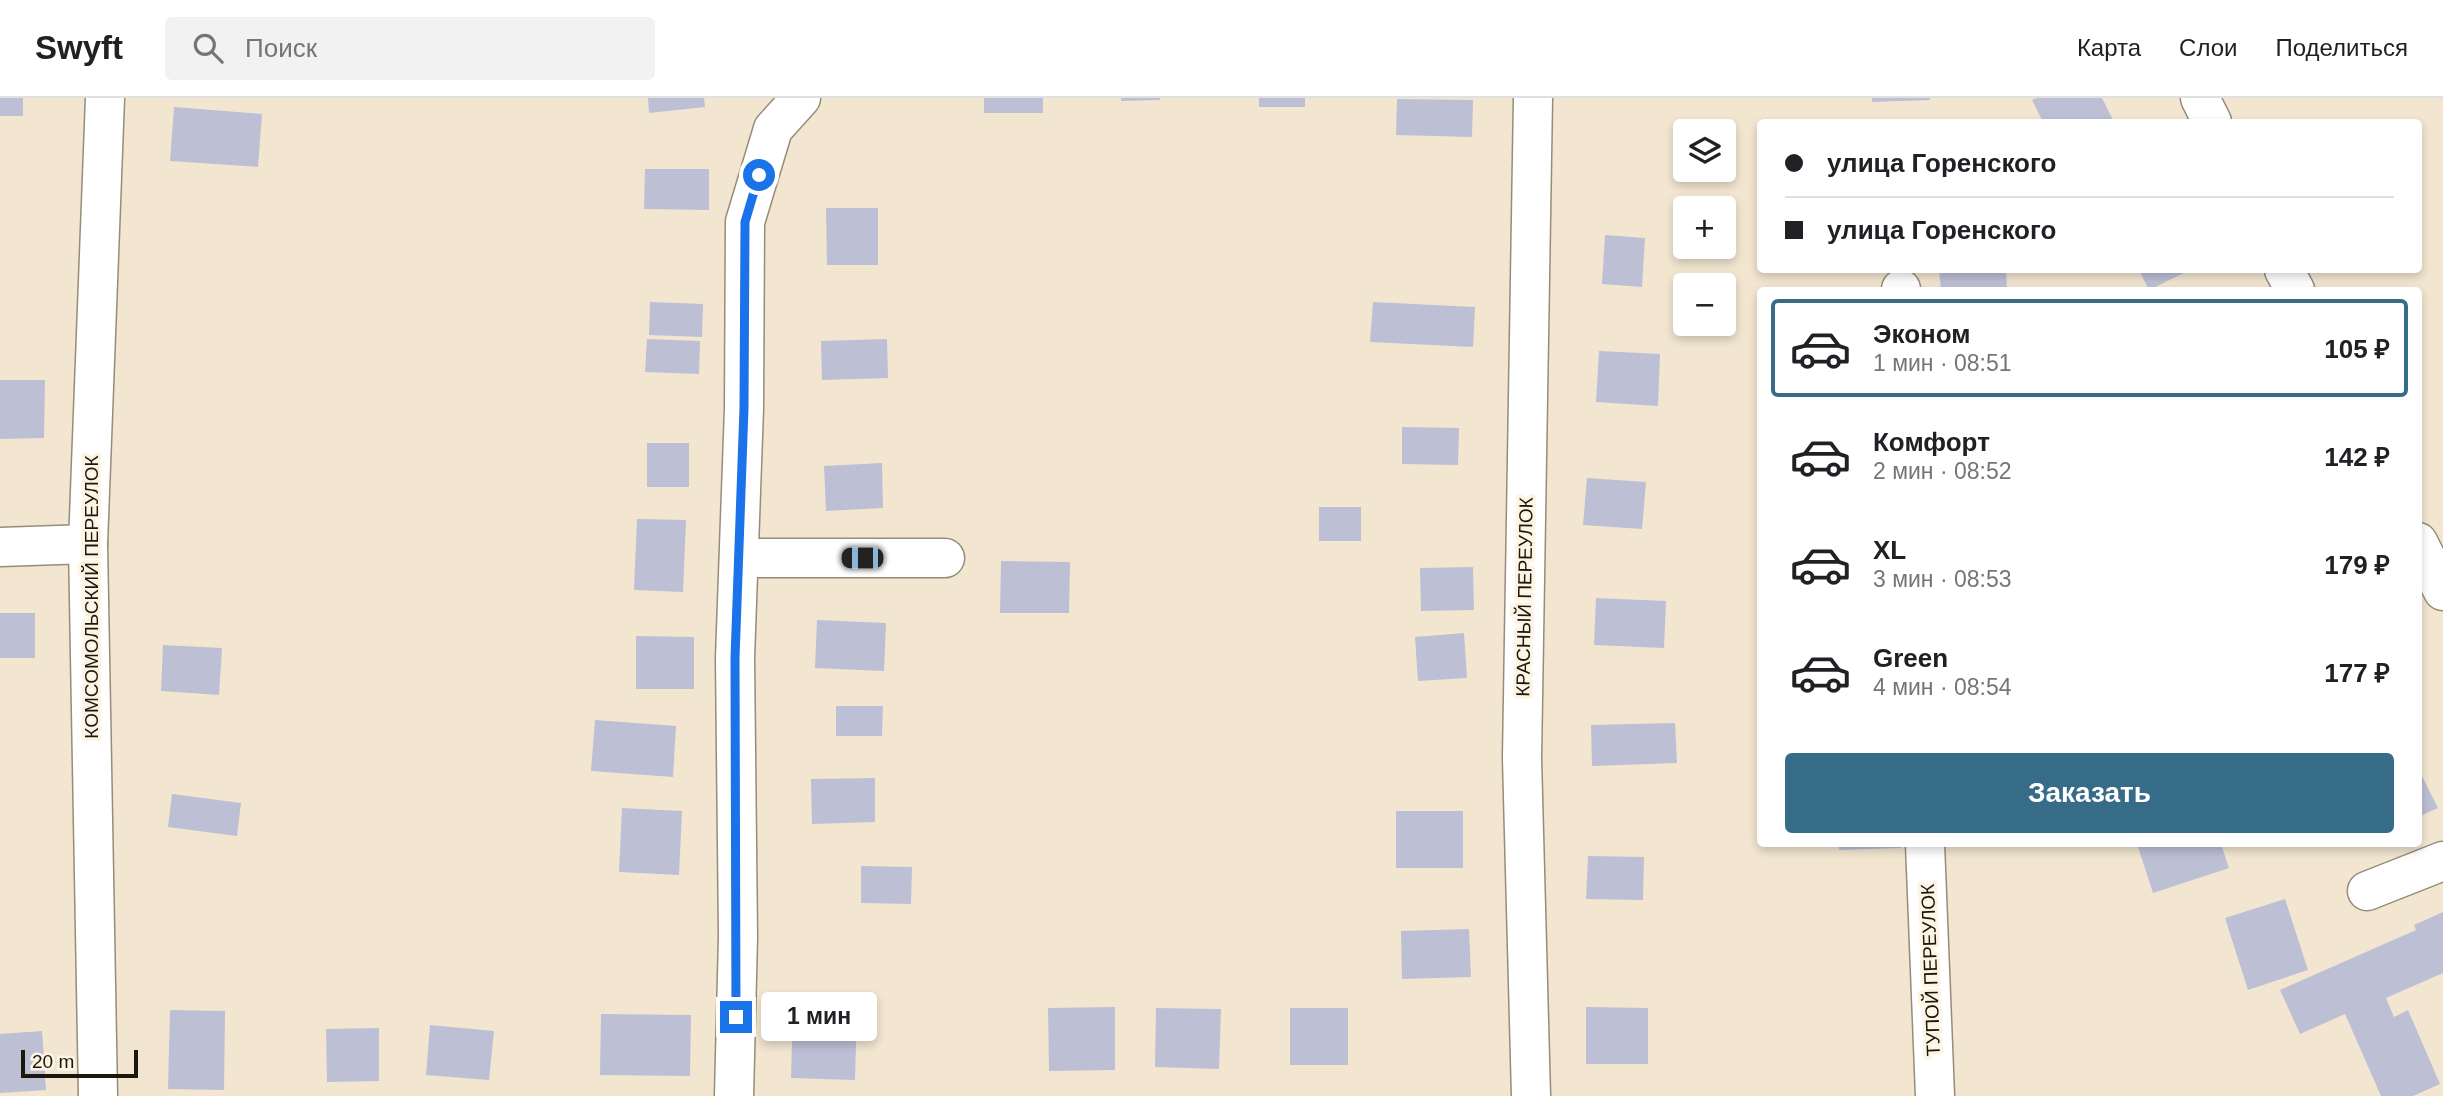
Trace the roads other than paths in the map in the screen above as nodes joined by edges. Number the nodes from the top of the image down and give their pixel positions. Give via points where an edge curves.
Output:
1 (105, 98) edge
2 (801, 98) edge
3 (1533, 98) edge
4 (2200, 98) edge
5 (2210, 119) edge
6 (88, 544) junction
7 (0, 547) edge
8 (2422, 550) edge
9 (739, 558) junction
10 (945, 558) dead end
11 (2443, 592) edge
12 (1924, 847) edge
13 (2443, 861) edge
14 (2367, 891) dead end
15 (98, 1096) edge
16 (734, 1096) edge
17 (1531, 1096) edge
18 (1935, 1096) edge

1 - 6 street, КОМСОМОЛЬСКИЙ ПЕРЕУЛОК
2 - 9 street via 773,129 745,222
3 - 17 street, КРАСНЫЙ ПЕРЕУЛОК via 1521,758
4 - 5 street
6 - 7 street
6 - 15 street, КОМСОМОЛЬСКИЙ ПЕРЕУЛОК
8 - 11 street
9 - 10 street
9 - 16 street
12 - 18 street, ТУПОЙ ПЕРЕУЛОК
13 - 14 street

